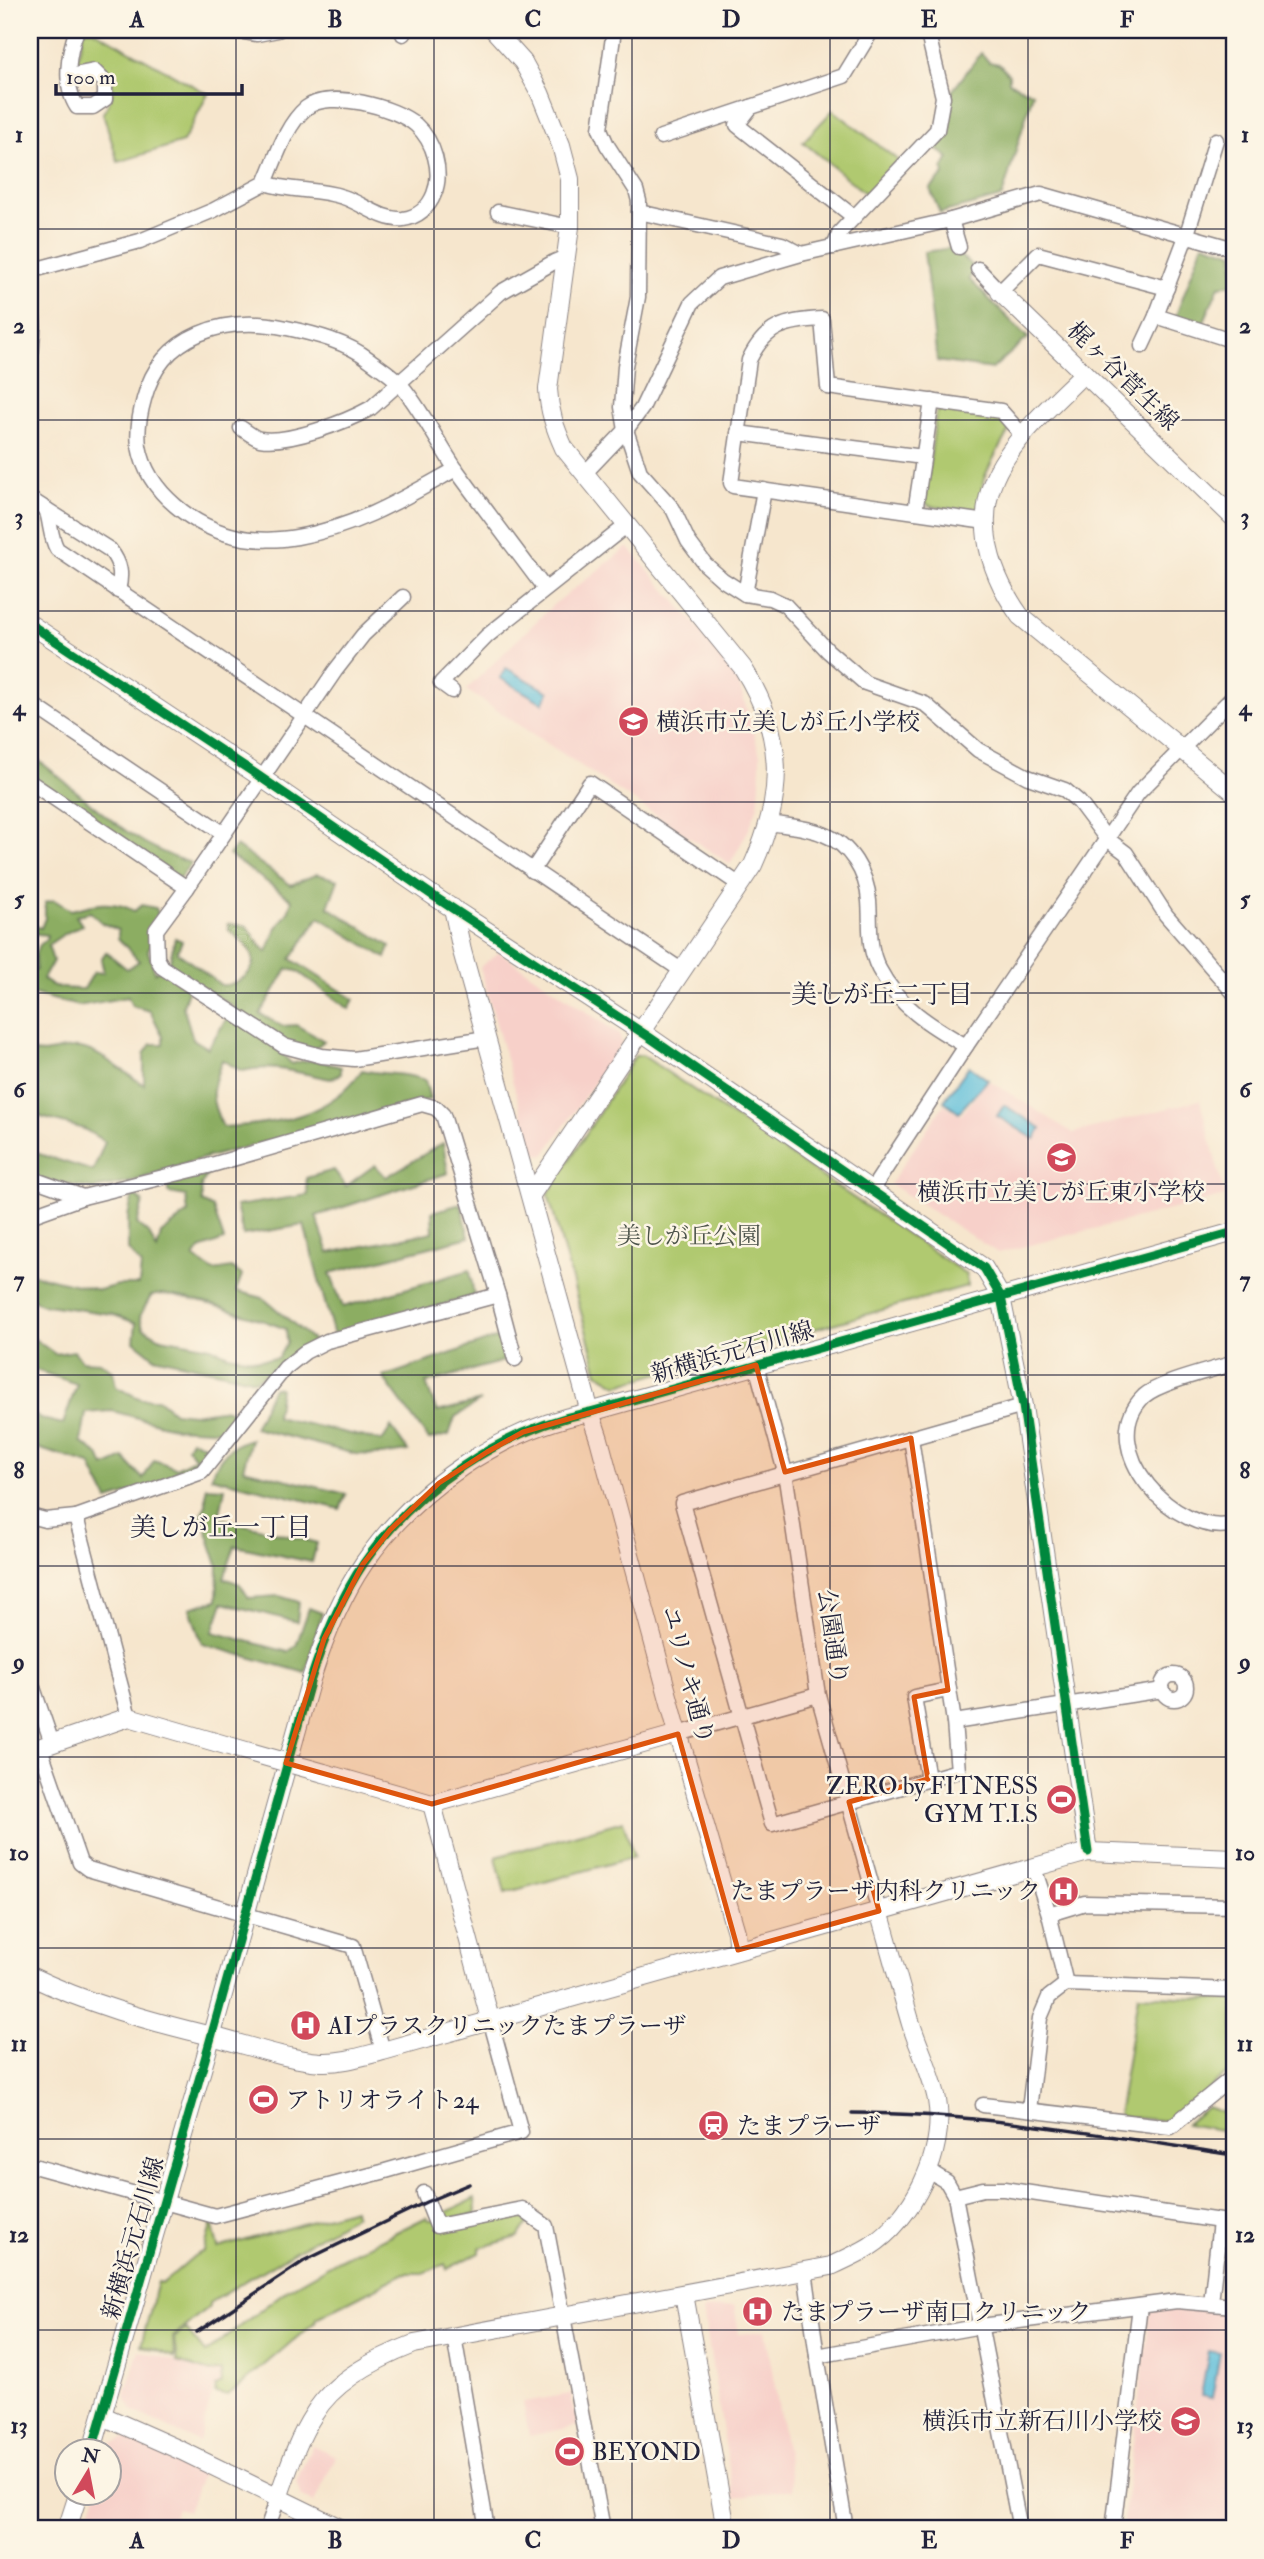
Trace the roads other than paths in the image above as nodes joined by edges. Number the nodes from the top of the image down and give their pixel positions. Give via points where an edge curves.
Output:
1 (77, 30) edge
2 (232, 30) edge
3 (278, 30) edge
4 (494, 30) edge
5 (614, 30) edge
6 (872, 30) edge
7 (927, 30) edge
8 (69, 76) dead end
9 (751, 107) junction
10 (661, 136) dead end
11 (1216, 140) dead end
12 (265, 183) junction
13 (498, 212) dead end
14 (639, 212) junction
15 (854, 217) junction
16 (951, 220) junction
17 (570, 227) junction
18 (1187, 234) junction
19 (834, 247) junction
20 (959, 247) dead end
21 (1234, 249) edge
22 (801, 254) junction
23 (566, 257) junction
24 (978, 269) dead end
25 (30, 271) edge
26 (1167, 288) junction
27 (1000, 292) junction
28 (30, 305) edge
29 (1156, 316) junction
30 (1234, 341) edge
31 (1142, 346) dead end
32 (30, 351) edge
33 (1084, 373) junction
34 (399, 382) junction
35 (932, 401) junction
36 (241, 428) dead end
37 (626, 430) junction
38 (738, 433) junction
39 (1023, 436) junction
40 (923, 457) junction
41 (456, 470) junction
42 (585, 473) junction
43 (764, 490) junction
44 (30, 499) edge
45 (46, 509) junction
46 (915, 512) junction
47 (1234, 518) edge
48 (986, 522) junction
49 (627, 525) junction
50 (545, 589) junction
51 (118, 591) junction
52 (745, 594) junction
53 (403, 597) dead end
54 (30, 624) edge
55 (452, 691) dead end
56 (1234, 695) edge
57 (30, 703) edge
58 (304, 716) junction
59 (1181, 749) junction
60 (261, 777) junction
61 (30, 782) edge
62 (1234, 792) edge
63 (770, 823) junction
64 (223, 834) junction
65 (1106, 838) junction
66 (532, 870) junction
67 (740, 885) junction
68 (187, 888) junction
69 (453, 908) junction
70 (681, 970) junction
71 (1234, 993) edge
72 (640, 1031) junction
73 (486, 1038) junction
74 (966, 1046) junction
75 (30, 1178) edge
76 (871, 1191) junction
77 (531, 1195) junction
78 (83, 1198) junction
79 (30, 1216) edge
80 (1234, 1232) edge
81 (498, 1295) junction
82 (1000, 1297) junction
83 (515, 1359) dead end
84 (1234, 1363) edge
85 (756, 1365) junction
86 (1023, 1406) junction
87 (590, 1412) junction
88 (911, 1438) junction
89 (785, 1472) junction
90 (30, 1516) edge
91 (76, 1517) junction
92 (1234, 1524) edge
93 (30, 1679) edge
94 (948, 1690) junction
95 (1163, 1690) dead end
96 (818, 1695) junction
97 (1067, 1704) junction
98 (129, 1717) junction
99 (743, 1717) junction
100 (954, 1722) junction
101 (678, 1734) junction
102 (40, 1747) edge
103 (928, 1780) junction
104 (849, 1802) junction
105 (432, 1804) junction
106 (1088, 1852) junction
107 (1234, 1858) edge
108 (1034, 1868) junction
109 (1234, 1906) edge
110 (879, 1911) junction
111 (245, 1914) junction
112 (1049, 1914) junction
113 (738, 1950) junction
114 (30, 1976) edge
115 (1066, 1984) junction
116 (1234, 1990) edge
117 (491, 2020) junction
118 (211, 2036) junction
119 (383, 2051) junction
120 (1234, 2076) edge
121 (982, 2105) dead end
122 (1029, 2110) junction
123 (30, 2165) edge
124 (929, 2171) junction
125 (424, 2193) dead end
126 (954, 2196) junction
127 (163, 2203) junction
128 (1227, 2222) edge
129 (805, 2272) junction
130 (684, 2294) junction
131 (1210, 2303) junction
132 (1140, 2306) junction
133 (1234, 2306) edge
134 (562, 2317) junction
135 (981, 2326) junction
136 (454, 2336) junction
137 (817, 2356) junction
138 (103, 2416) junction
139 (97, 2436) edge
140 (278, 2498) junction
141 (75, 2506) edge
142 (67, 2529) edge
143 (267, 2529) edge
144 (342, 2529) edge
145 (487, 2529) edge
146 (603, 2529) edge
147 (726, 2529) edge
148 (846, 2529) edge
149 (1020, 2529) edge
150 (1113, 2529) edge

1 - 8 street
2 - 3 street via 257,34
4 - 17 street via 523,62 561,145 570,179
5 - 14 street via 600,129 636,190
6 - 9 street via 844,76
7 - 15 street via 943,97 937,130
9 - 10 street
9 - 15 street via 737,125
11 - 18 street
12 - 12 street via 289,128 307,107 333,99 399,113 419,127 439,165 430,205 418,215 401,219 345,197
12 - 25 street via 140,241
13 - 17 street
14 - 22 street via 782,244
14 - 37 street via 638,297 622,407
15 - 19 street via 839,232
16 - 18 street via 1041,194
16 - 19 street
16 - 20 street
17 - 23 street
18 - 21 street
18 - 26 street
19 - 22 street
22 - 37 street via 719,278 708,286 692,303 642,408
23 - 34 street via 501,292
23 - 42 street via 549,407 564,448
24 - 27 street, 梶ヶ谷菅生線
26 - 27 street via 1038,254
26 - 29 street
27 - 33 street, 梶ヶ谷菅生線
28 - 32 street
29 - 30 street
29 - 31 street
33 - 39 street
33 - 47 street, 梶ヶ谷菅生線
34 - 36 street via 354,418 297,436 259,439
34 - 41 street
34 - 41 street via 367,357 331,339 271,324 213,328 186,339 165,358 148,384 140,413 139,446 149,473 185,514 241,538 294,538 330,530 373,515
35 - 38 street via 828,387 822,318 796,320 782,324 757,343 749,360
35 - 39 street via 1001,411
35 - 40 street
37 - 42 street
37 - 52 street via 640,472 673,509 688,541 705,564
38 - 40 street
38 - 43 street via 731,483
39 - 48 street via 998,472
40 - 46 street
41 - 50 street
42 - 49 street
43 - 46 street
43 - 52 street
44 - 45 street
45 - 51 street via 57,549
45 - 51 street via 110,550 122,575
46 - 48 street
48 - 59 street via 985,541 992,566 1020,616
49 - 50 street
49 - 63 street via 754,686 775,749
50 - 55 street via 487,636 441,683
51 - 58 street
52 - 65 street via 785,605 865,683 925,704 978,750 1028,777 1065,790
53 - 58 street via 363,635
54 - 60 street
56 - 59 street
57 - 64 street
58 - 60 street
58 - 66 street
59 - 62 street
59 - 65 street via 1138,793
60 - 64 street
60 - 69 street
61 - 68 street
63 - 67 street
63 - 74 street via 823,834 847,850 863,872 869,899 868,933 878,967 896,996 916,1015
64 - 68 street
65 - 71 street via 1126,853 1166,915
65 - 74 street
66 - 67 street via 590,783
66 - 70 street
67 - 70 street
68 - 73 street via 156,930 162,967 284,1046 354,1059
69 - 72 street
69 - 73 street, ユリノキ通り
70 - 72 street
72 - 76 street
72 - 77 street
73 - 77 street, ユリノキ通り
74 - 76 street
75 - 78 street
76 - 82 street via 984,1268
77 - 87 street, ユリノキ通り
78 - 79 street
78 - 81 street via 422,1104 443,1115
80 - 82 street, 新横浜元石川線
81 - 83 street
81 - 91 street via 327,1341 305,1352 285,1368 202,1472
82 - 85 street, 新横浜元石川線
82 - 86 street
84 - 92 street via 1164,1385 1145,1396 1127,1435 1132,1460 1166,1503 1190,1520
85 - 87 street, 新横浜元石川線
85 - 89 street, 公園通り
86 - 88 street
86 - 97 street
87 - 101 street, ユリノキ通り
87 - 111 street, 新横浜元石川線 via 523,1432 487,1452 420,1499 363,1564 324,1639
88 - 89 street
88 - 94 street
89 - 96 street, 公園通り
89 - 99 street via 682,1503
90 - 91 street via 45,1520
91 - 98 street
93 - 102 street
94 - 100 street
94 - 103 street via 914,1697
95 - 97 street
96 - 99 street
96 - 104 street, 公園通り
97 - 100 street
97 - 106 street
98 - 102 street
98 - 105 street, bridge
99 - 101 street
99 - 104 street via 772,1824
100 - 103 street via 958,1771
101 - 105 street
101 - 113 street, ユリノキ通り
102 - 111 street via 80,1863
103 - 104 street
104 - 110 street, 公園通り
105 - 117 street
106 - 107 street
106 - 108 street
108 - 110 street
108 - 112 street
109 - 112 street via 1086,1903
110 - 113 street
110 - 124 street via 936,2099 937,2142
111 - 118 street, 新横浜元石川線
111 - 119 street via 353,1946
112 - 115 street
113 - 117 street
114 - 118 street via 68,1995
115 - 116 street
115 - 122 street via 1049,1997 1040,2018
117 - 119 street
117 - 127 street via 521,2132 215,2216
118 - 119 street via 320,2062
118 - 127 street, 新横浜元石川線
120 - 122 street via 1171,2127
121 - 122 street
123 - 127 street
124 - 126 street via 947,2182
124 - 129 street via 906,2210 871,2246 831,2266
125 - 134 street via 438,2226 522,2209 546,2226
126 - 128 street via 1004,2189
126 - 135 street
127 - 138 street, 新横浜元石川線
128 - 131 street
129 - 130 street
129 - 137 street
130 - 134 street
130 - 147 street
131 - 132 street
131 - 133 street
132 - 135 street
132 - 150 street
134 - 136 street
134 - 146 street
135 - 137 street
135 - 149 street
136 - 140 street via 382,2356 337,2388 309,2421
136 - 145 street
137 - 148 street
138 - 139 street, 新横浜元石川線
138 - 140 street
140 - 143 street
140 - 144 street
141 - 142 street

